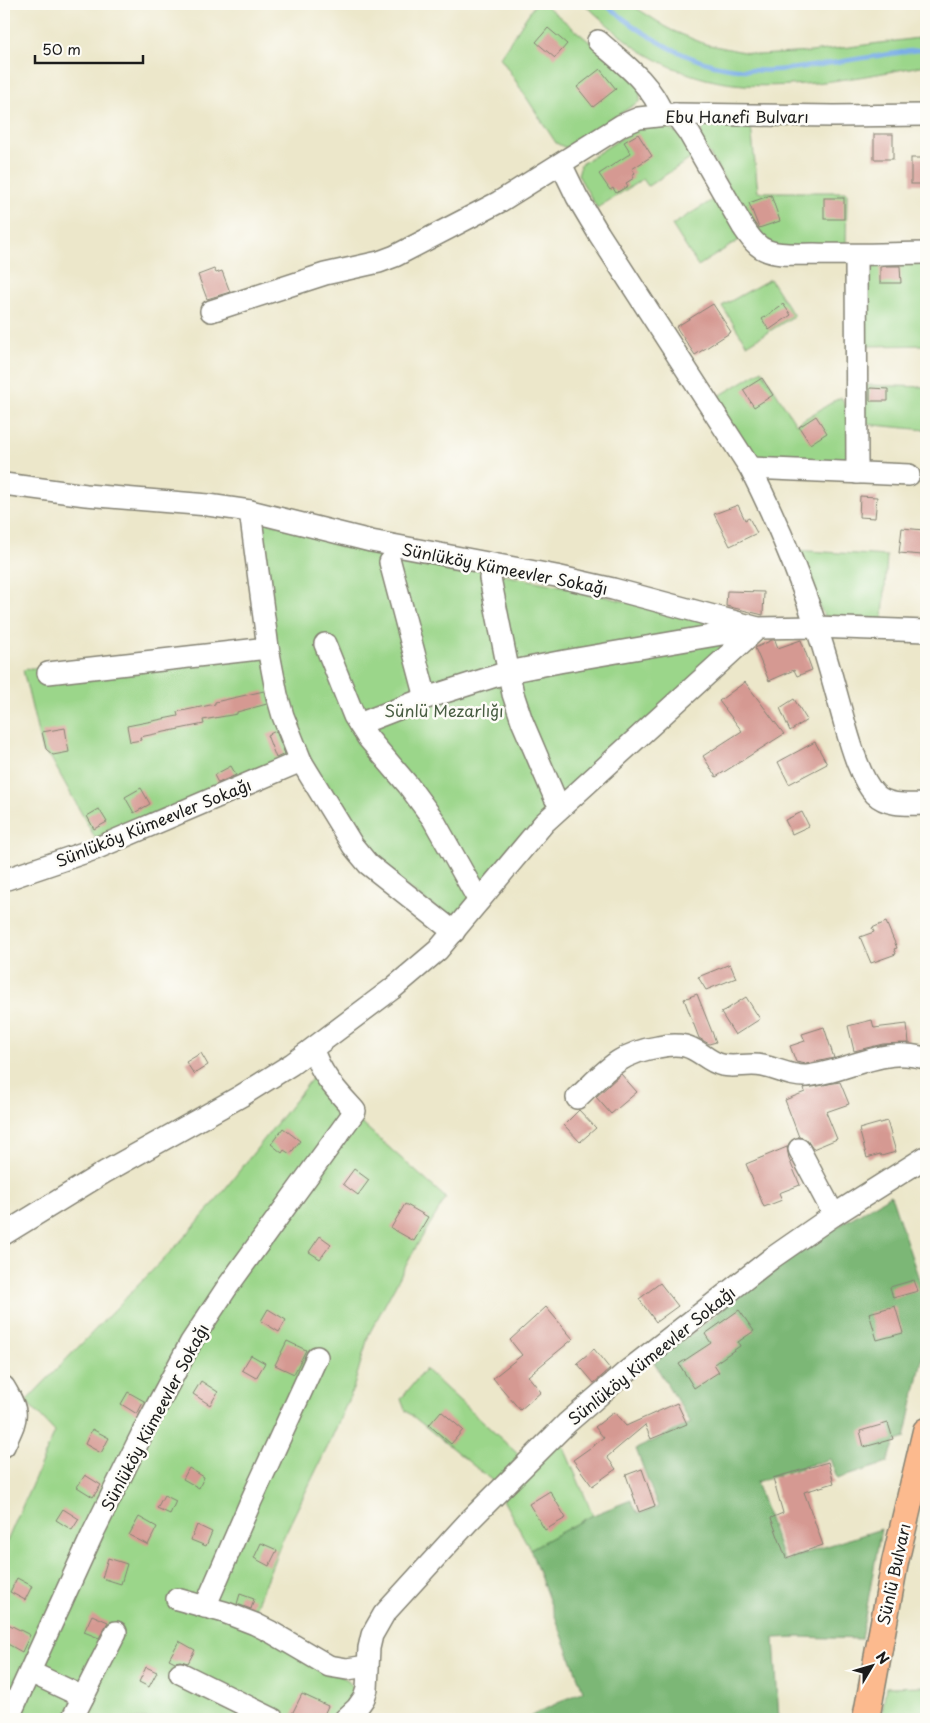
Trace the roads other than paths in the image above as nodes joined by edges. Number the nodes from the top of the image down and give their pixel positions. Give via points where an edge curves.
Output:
1 (598, 41) dead end
2 (669, 115) junction
3 (926, 115) edge
4 (561, 164) junction
5 (926, 253) edge
6 (856, 255) junction
7 (211, 311) dead end
8 (750, 468) junction
9 (857, 473) junction
10 (909, 475) dead end
11 (4, 484) edge
12 (250, 511) junction
13 (390, 562) dead end
14 (490, 578) dead end
15 (816, 627) junction
16 (758, 628) junction
17 (926, 631) edge
18 (325, 644) dead end
19 (268, 648) junction
20 (508, 672) junction
21 (48, 673) dead end
22 (426, 698) junction
23 (359, 724) junction
24 (300, 761) junction
25 (555, 798) dead end
26 (926, 804) edge
27 (4, 880) edge
28 (479, 901) junction
29 (454, 932) junction
30 (313, 1049) junction
31 (926, 1058) edge
32 (577, 1098) dead end
33 (799, 1149) dead end
34 (926, 1157) edge
35 (834, 1215) junction
36 (4, 1234) edge
37 (317, 1357) dead end
38 (4, 1387) edge
39 (926, 1431) edge
40 (4, 1446) edge
41 (177, 1599) dead end
42 (206, 1607) junction
43 (116, 1632) dead end
44 (367, 1666) junction
45 (30, 1672) junction
46 (180, 1672) dead end
47 (84, 1697) junction
48 (8, 1719) edge
49 (72, 1719) edge
50 (273, 1719) edge
51 (346, 1719) edge
52 (866, 1719) edge

1 - 2 street via 647,86
2 - 3 street, Ebu Hanefi Bulvarı
2 - 4 street, Ebu Hanefi Bulvarı via 639,118 622,125
2 - 6 street via 689,133 743,228 760,248 780,254
4 - 7 street, Ebu Hanefi Bulvarı via 499,202 396,256 324,274
4 - 8 street via 599,234
5 - 6 street
6 - 9 street
8 - 9 street
8 - 15 street via 780,532
9 - 10 street
11 - 12 street, Sünlüköy Kümeevler Sokağı
12 - 16 street, Sünlüköy Kümeevler Sokağı via 371,542 566,578
12 - 19 street
13 - 22 street
14 - 20 street
15 - 16 street, Sünlüköy Kümeevler Sokağı
15 - 17 street, Sünlüköy Kümeevler Sokağı
15 - 26 street via 852,747 869,787 882,799 892,802
16 - 20 street
16 - 28 street via 544,823
18 - 23 street
19 - 21 street
19 - 24 street via 279,704
20 - 22 street
20 - 25 street via 519,714
22 - 23 street
23 - 28 street via 425,808
24 - 27 street, Sünlüköy Kümeevler Sokağı via 120,839
24 - 29 street via 353,846 368,864
28 - 29 street
29 - 30 street via 423,964
30 - 36 street via 241,1096 105,1172
30 - 45 street, Sünlüköy Kümeevler Sokağı via 319,1066 355,1111 191,1342 93,1533
31 - 32 street via 889,1056 799,1076 762,1066 718,1064 697,1050 672,1045 641,1050 617,1061
33 - 35 street
34 - 35 street, Sünlüköy Kümeevler Sokağı
35 - 44 street, Sünlüköy Kümeevler Sokağı via 626,1372 567,1423 469,1521 384,1614 372,1636
37 - 42 street
38 - 40 street via 16,1415
39 - 52 main road, Sünlü Bulvarı via 895,1562
41 - 42 street
42 - 44 street via 263,1628 329,1666 347,1669
43 - 47 street
44 - 51 street, Sünlüköy Kümeevler Sokağı via 364,1698
45 - 47 street
45 - 48 street, Sünlüköy Kümeevler Sokağı
46 - 50 street
47 - 49 street

